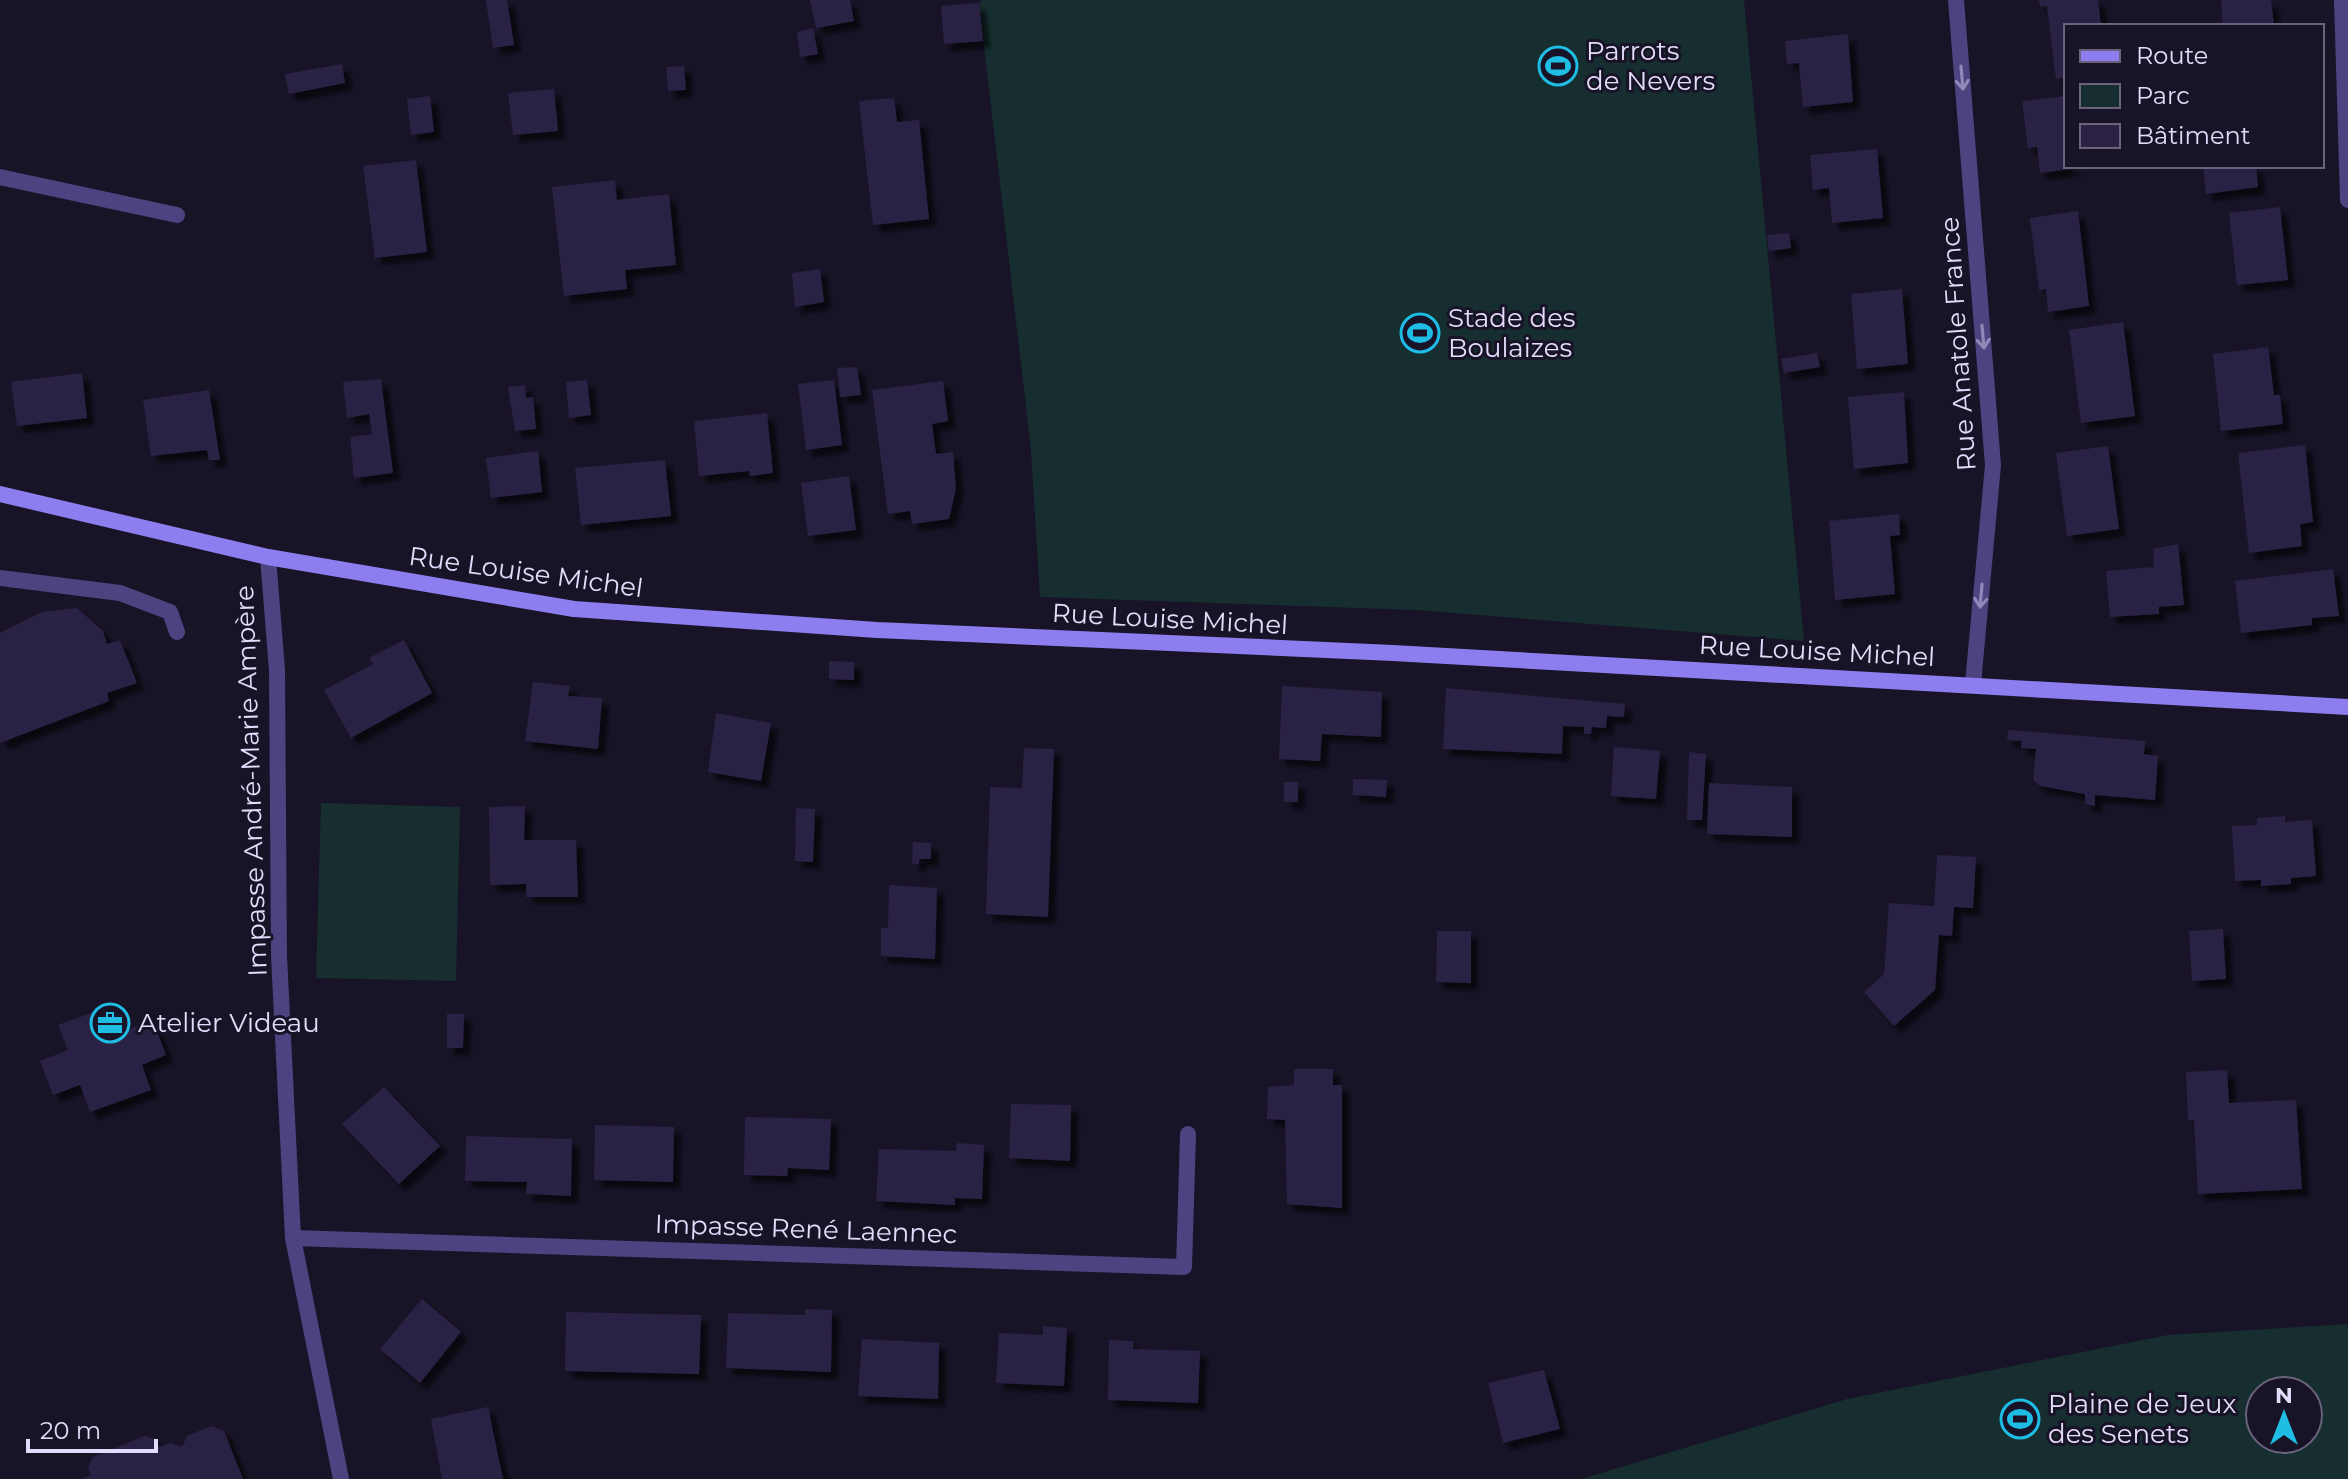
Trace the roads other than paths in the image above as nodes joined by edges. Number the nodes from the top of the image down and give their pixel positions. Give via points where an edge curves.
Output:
1 (1956, 0) edge
2 (2342, 0) edge
3 (0, 177) edge
4 (2348, 200) edge
5 (177, 215) dead end
6 (0, 494) edge
7 (268, 557) junction
8 (0, 578) edge
9 (177, 632) dead end
10 (1973, 684) junction
11 (2348, 707) edge
12 (1188, 1134) dead end
13 (293, 1238) junction
14 (341, 1479) edge

1 -> 10 street, Rue Anatole France via 1993,465
2 - 4 street
3 - 5 street
6 - 7 street, Rue Louise Michel
7 - 10 street, Rue Louise Michel via 590,610 877,630
7 - 13 street, Impasse André-Marie Ampère via 277,670 279,956
8 - 9 street via 120,593 170,612
10 - 11 street, Rue Louise Michel
12 - 13 street, Impasse René Laennec via 1184,1267
13 - 14 street, Impasse André-Marie Ampère

